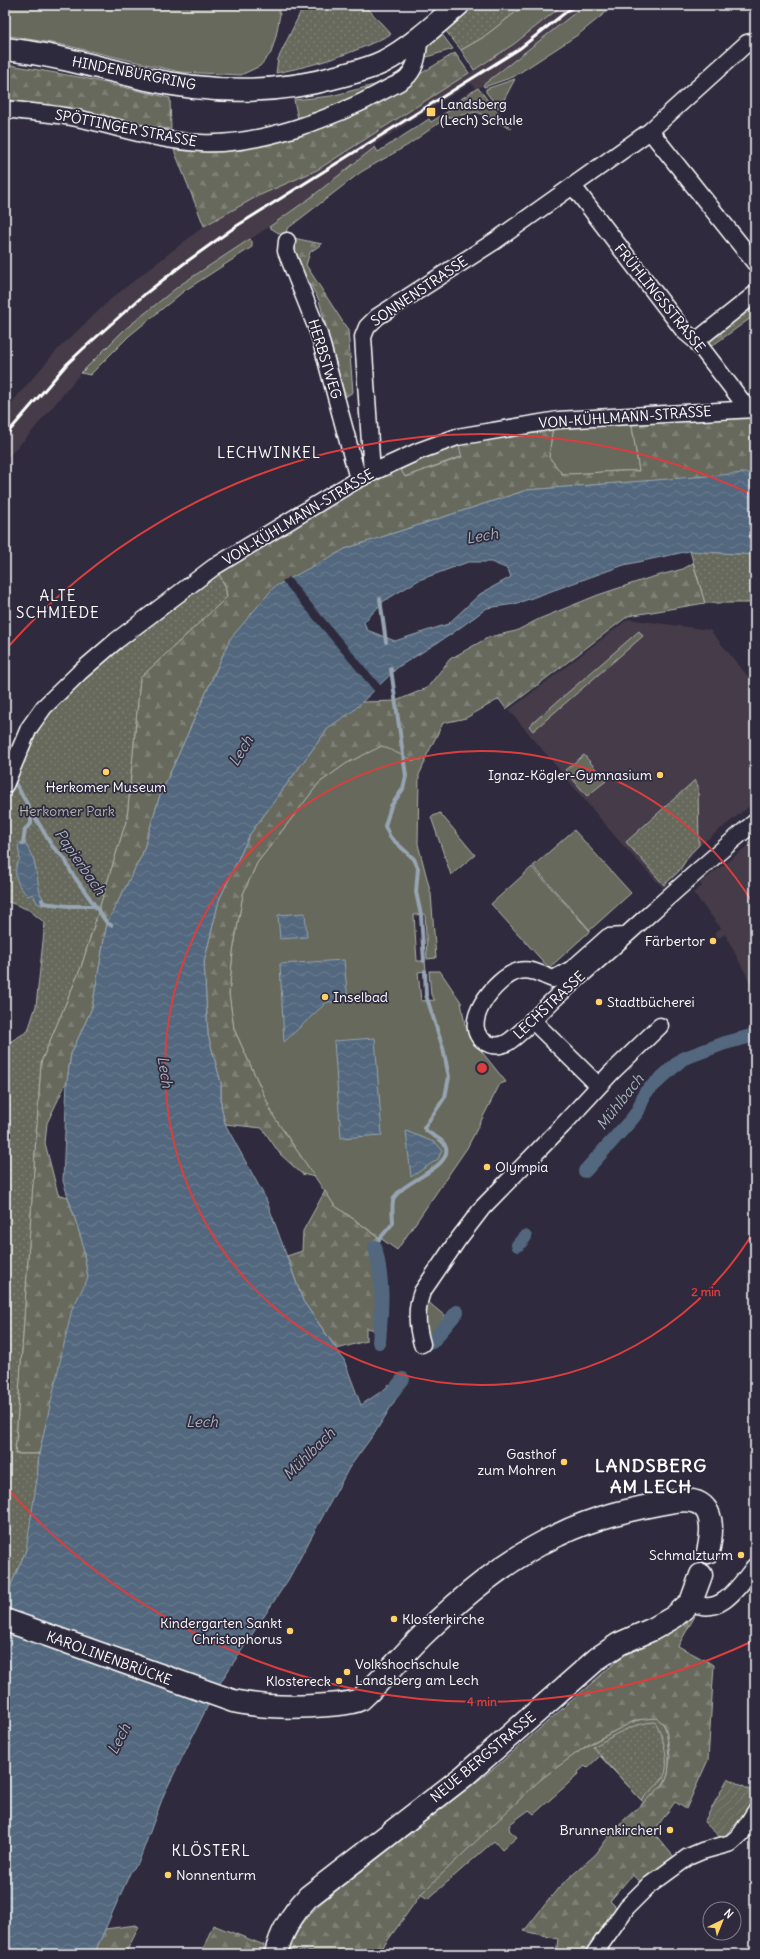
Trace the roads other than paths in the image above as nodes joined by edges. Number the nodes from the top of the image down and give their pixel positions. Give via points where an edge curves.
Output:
1 (458, 5) edge
2 (420, 36) junction
3 (755, 41) edge
4 (5, 49) edge
5 (5, 109) edge
6 (650, 131) junction
7 (573, 186) junction
8 (287, 241) dead end
9 (755, 263) edge
10 (755, 294) edge
11 (696, 341) junction
12 (752, 409) edge
13 (365, 476) junction
14 (8, 776) edge
15 (755, 822) edge
16 (624, 936) junction
17 (532, 1020) junction
18 (660, 1026) dead end
19 (599, 1086) junction
20 (422, 1344) dead end
21 (708, 1552) dead end
22 (753, 1574) edge
23 (701, 1575) dead end
24 (691, 1602) junction
25 (5, 1620) edge
26 (755, 1812) edge
27 (276, 1954) edge
28 (594, 1954) edge

1 - 2 main road, HINDENBURGRING
2 - 4 main road, HINDENBURGRING via 382,62 366,68 294,87 264,90 176,84
2 - 5 street, SPÖTTINGER STRASSE via 416,62 408,76 393,85 340,112 242,141 201,143 178,140 130,132 72,117
3 - 6 street, SONNENSTRASSE via 747,43
6 - 7 street, SONNENSTRASSE
6 - 9 street
7 - 11 street, FRÜHLINGSSTRASSE via 684,331
7 - 13 street, SONNENSTRASSE via 377,317 367,327 363,337
8 - 13 street, HERBSTWEG via 286,251 320,334
10 - 11 street
11 - 12 street, FRÜHLINGSSTRASSE
12 - 13 street, VON-KÜHLMANN-STRASSE via 547,421 457,437
13 - 14 street, VON-KÜHLMANN-STRASSE via 214,567 110,646 44,707 29,728
15 - 16 street, LECHSTRASSE
16 - 17 street, LECHSTRASSE
16 - 17 street, LECHSTRASSE via 608,938 572,969 553,979 530,970 513,974 483,1000 476,1022 477,1032 484,1042 498,1046 512,1040
17 - 19 street
18 - 19 street
19 - 20 street via 483,1207 428,1283 419,1300 418,1310
21 - 25 main road, KAROLINENBRÜCKE via 712,1530 710,1516 703,1506 694,1500 648,1506 591,1522 558,1535 491,1576 448,1612 356,1701 313,1706 253,1706 214,1695
22 - 24 street via 718,1604 708,1607
23 - 24 main road, NEUE BERGSTRASSE
24 - 27 main road, NEUE BERGSTRASSE via 667,1622 619,1644 598,1658 464,1776 308,1897 290,1918
26 - 28 street via 731,1843 688,1857 647,1887 624,1912

